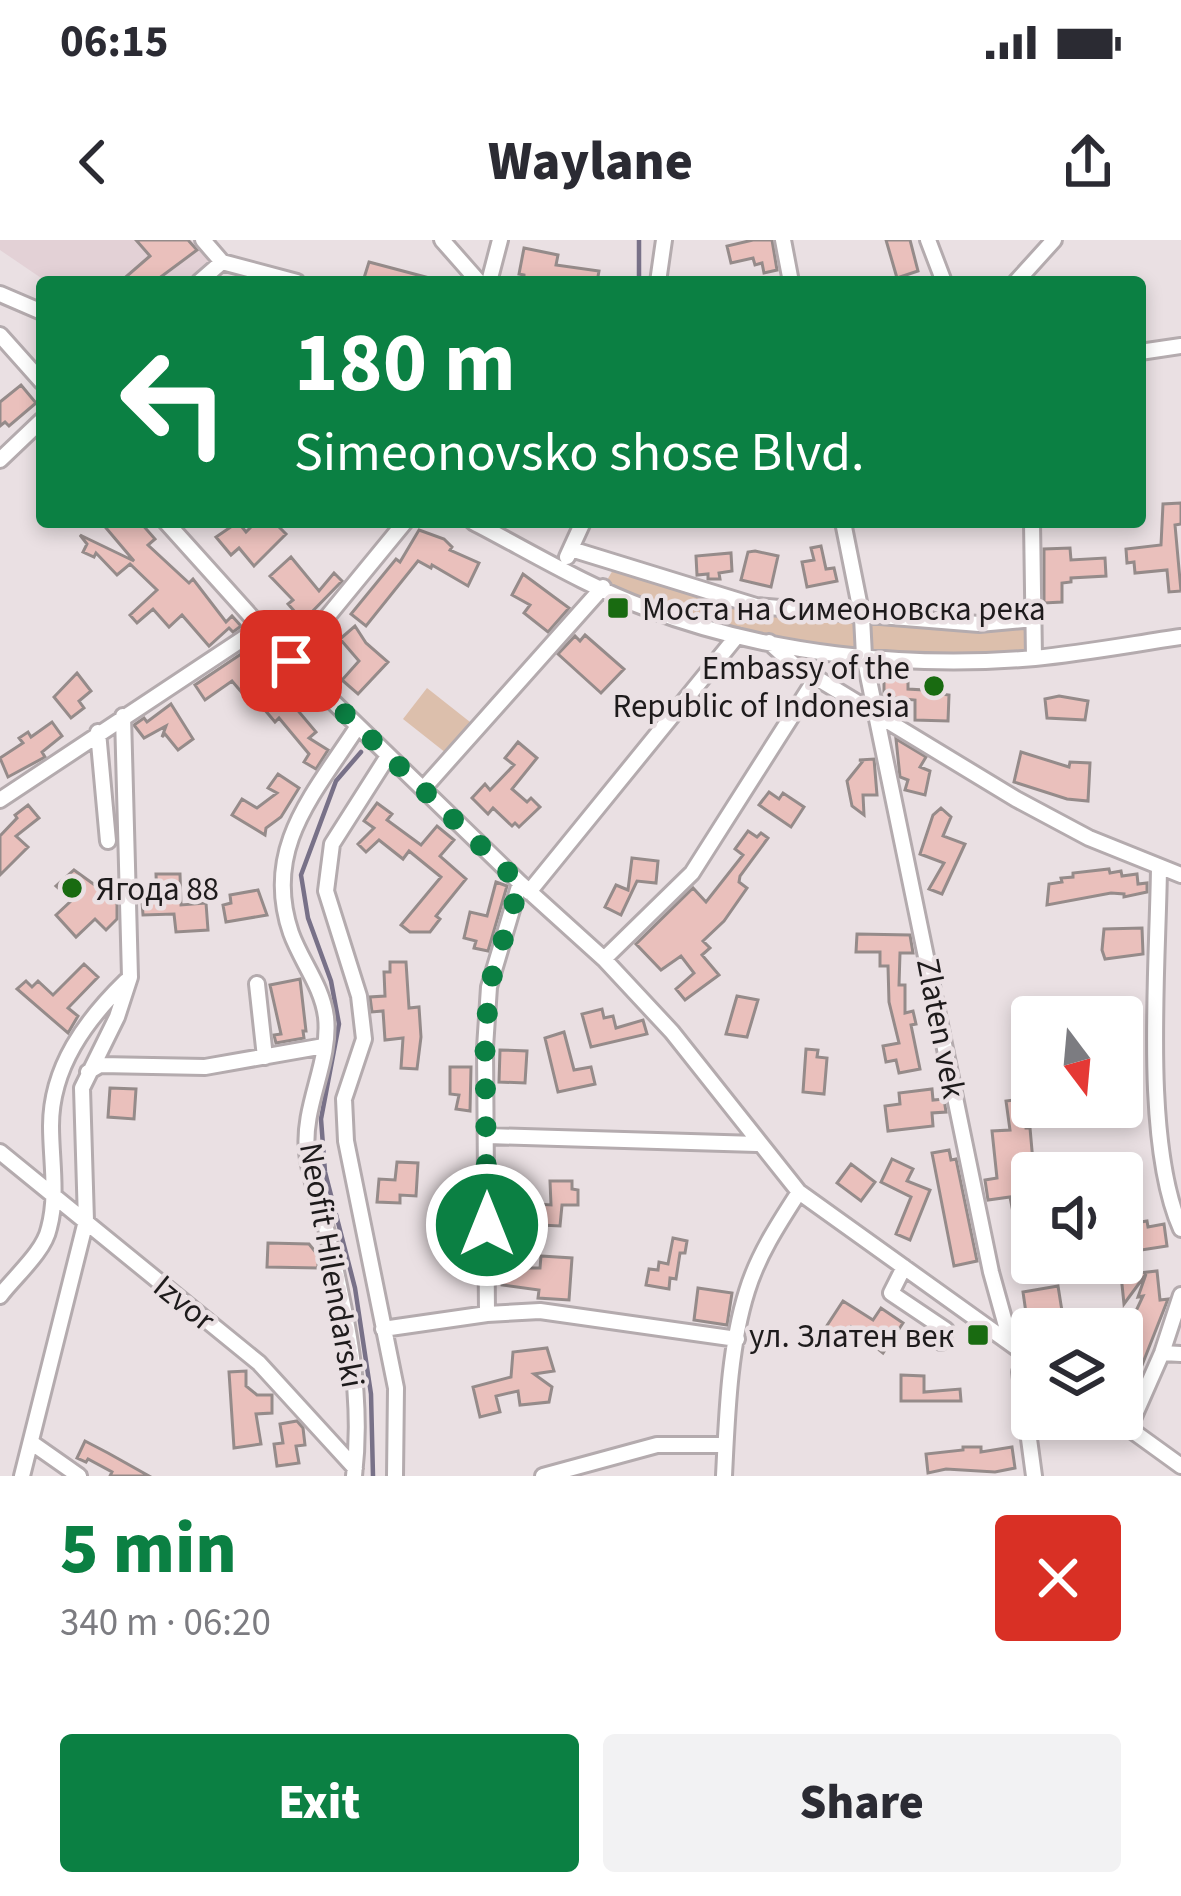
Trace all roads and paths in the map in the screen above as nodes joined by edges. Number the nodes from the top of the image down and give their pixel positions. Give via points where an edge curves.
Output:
1 (203, 240) edge
2 (442, 240) edge
3 (500, 240) edge
4 (664, 240) edge
5 (783, 240) edge
6 (928, 240) edge
7 (1054, 240) edge
8 (222, 262) junction
9 (206, 276) edge
10 (274, 276) edge
11 (474, 276) edge
12 (491, 276) edge
13 (659, 276) edge
14 (790, 276) edge
15 (942, 276) edge
16 (1021, 276) edge
17 (0, 294) edge
18 (36, 309) edge
19 (0, 335) edge
20 (1181, 346) edge
21 (1146, 351) edge
22 (36, 375) edge
23 (36, 425) edge
24 (0, 437) edge
25 (20, 440) junction
26 (0, 460) edge
27 (171, 528) edge
28 (400, 528) edge
29 (485, 528) edge
30 (580, 528) edge
31 (845, 528) edge
32 (1032, 528) edge
33 (571, 549) junction
34 (563, 567) junction
35 (603, 587) junction
36 (862, 617) junction
37 (1034, 619) junction
38 (259, 628) junction
39 (737, 636) junction
40 (1181, 638) edge
41 (769, 642) junction
42 (864, 656) junction
43 (1034, 658) junction
44 (291, 661) junction
45 (816, 678) junction
46 (876, 712) junction
47 (124, 716) junction
48 (358, 726) junction
49 (98, 732) junction
50 (388, 756) junction
51 (423, 789) junction
52 (0, 800) edge
53 (108, 842) dead end
54 (1159, 868) junction
55 (1181, 875) edge
56 (524, 888) junction
57 (604, 959) junction
58 (130, 977) junction
59 (256, 984) dead end
60 (324, 1046) junction
61 (265, 1057) junction
62 (88, 1072) junction
63 (488, 1136) junction
64 (757, 1144) junction
65 (0, 1152) edge
66 (799, 1192) junction
67 (54, 1197) junction
68 (86, 1221) junction
69 (1181, 1229) edge
70 (904, 1267) junction
71 (1181, 1295) edge
72 (0, 1296) edge
73 (487, 1314) junction
74 (383, 1329) junction
75 (737, 1339) junction
76 (941, 1342) dead end
77 (1011, 1344) joint
78 (1162, 1353) junction
79 (1181, 1354) edge
80 (1143, 1387) edge
81 (1143, 1439) edge
82 (1029, 1440) edge
83 (32, 1443) junction
84 (725, 1445) junction
85 (1181, 1466) edge
86 (355, 1472) edge
87 (22, 1476) edge
88 (79, 1476) edge
89 (395, 1476) edge
90 (543, 1476) edge
91 (724, 1476) edge
92 (1034, 1476) edge

1 - 8 street
2 - 11 street
3 - 12 street
4 - 13 street
5 - 14 street
6 - 15 street
7 - 16 street
8 - 9 street
8 - 10 street
17 - 18 street
19 - 22 street
20 - 21 street
23 - 25 street
24 - 25 street
25 - 26 street
27 - 38 street
28 - 44 street
29 - 34 street
30 - 33 street
31 - 36 street
32 - 37 street
33 - 34 street
33 - 36 street via 756,605
34 - 35 street
35 - 39 street
35 - 51 street
36 - 37 street
36 - 42 street
37 - 43 street
38 - 44 street
38 - 47 street
39 - 41 street
39 - 56 street
40 - 43 street
41 - 42 street
41 - 45 street
42 - 43 street
42 - 46 street, Zlaten vek
44 - 48 street
45 - 46 street
45 - 57 street via 692,873
46 - 54 street via 1016,799
46 - 77 street, Zlaten vek
47 - 49 street
47 - 58 street
48 - 50 street
48 - 60 street, Neofit Hilendarski via 282,856 280,894 318,987
49 - 52 street
49 - 53 street
50 - 51 street
50 - 74 street, Neofit Hilendarski via 332,844 326,891 359,996 364,1039 344,1100 346,1141
51 - 56 street
54 - 55 street
54 - 69 street via 1157,1087
56 - 57 street
56 - 63 street via 489,987
57 - 64 street
58 - 62 street
58 - 67 street via 86,1027 58,1079
59 - 61 street
60 - 61 street
60 - 86 street, Neofit Hilendarski via 307,1150 350,1327
61 - 62 street
62 - 68 street
63 - 64 street
63 - 73 street
64 - 66 street
65 - 67 street, Izvor
66 - 70 street
66 - 75 street via 747,1290
67 - 68 street, Izvor
67 - 72 street via 49,1234
68 - 83 street
68 - 86 street, Izvor via 259,1363
70 - 76 street via 891,1292 946,1330
70 - 77 street
71 - 78 street
73 - 74 street
73 - 75 street via 540,1311
74 - 89 street, Neofit Hilendarski via 395,1388
75 - 84 street
78 - 79 street
78 - 80 street
81 - 85 street
82 - 92 street
83 - 87 street
83 - 88 street
84 - 90 street via 657,1445
84 - 91 street

